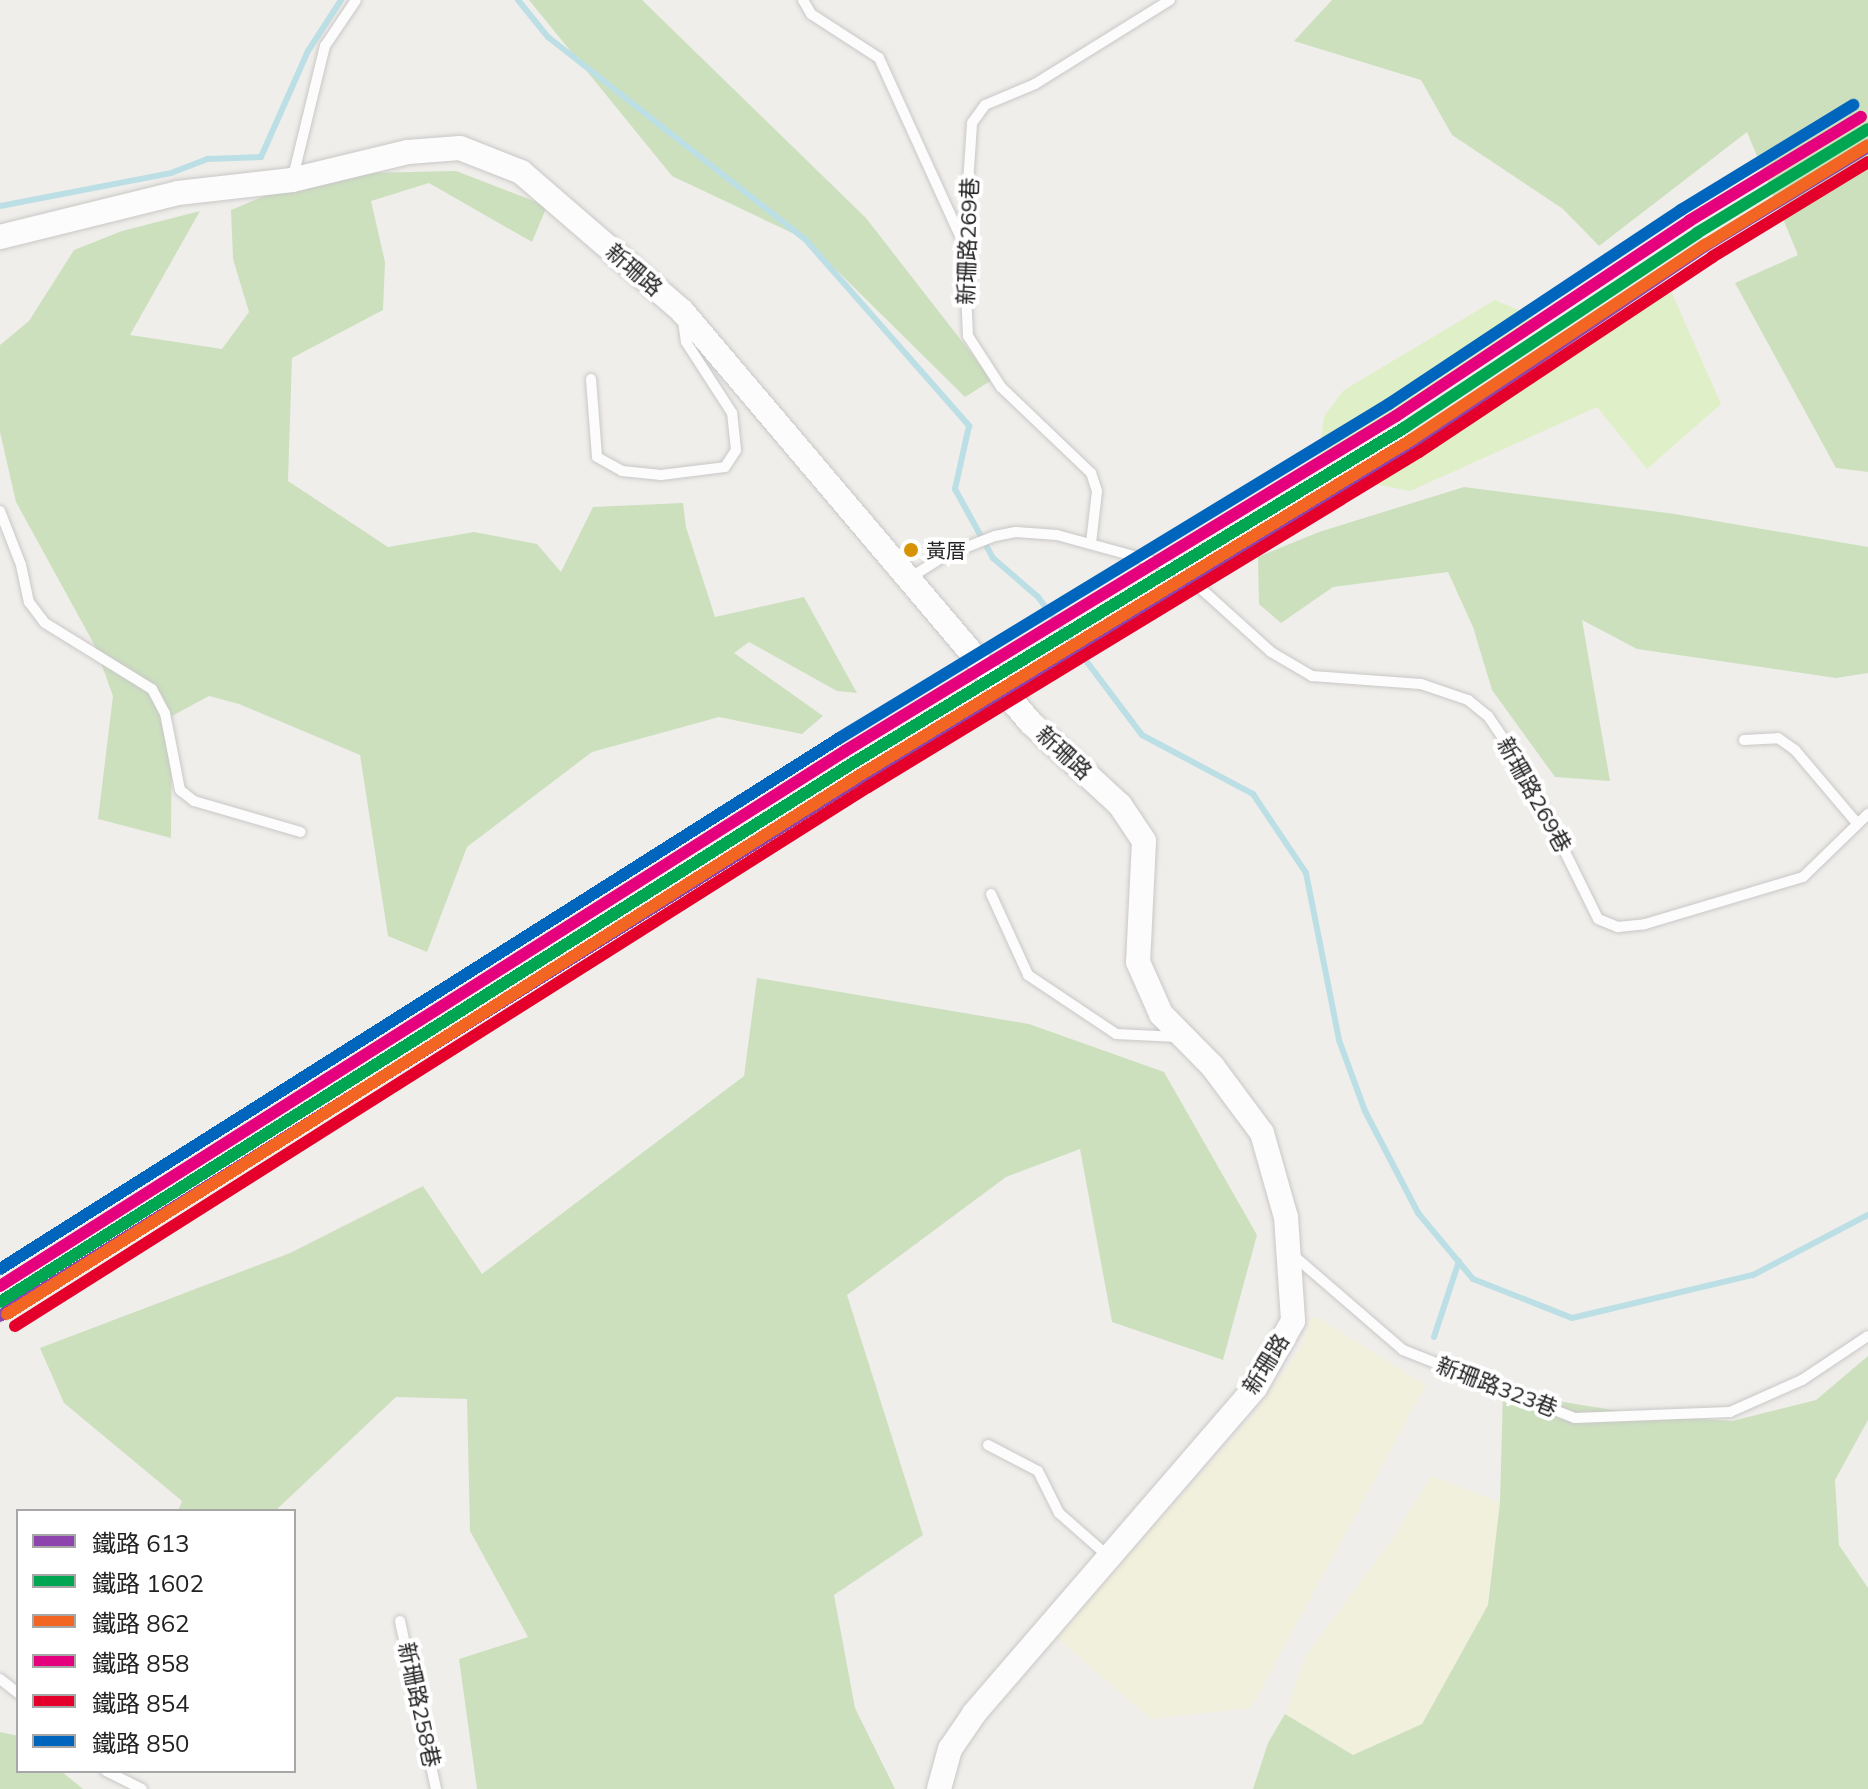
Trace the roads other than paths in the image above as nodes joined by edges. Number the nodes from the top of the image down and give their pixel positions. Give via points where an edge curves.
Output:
1 (356, 0) edge
2 (803, 0) edge
3 (1170, 0) edge
4 (292, 180) junction
5 (0, 237) edge
6 (964, 244) junction
7 (682, 311) junction
8 (591, 379) dead end
9 (0, 511) edge
10 (1091, 543) junction
11 (911, 577) junction
12 (1744, 740) dead end
13 (1868, 814) edge
14 (1856, 822) junction
15 (301, 832) dead end
16 (991, 894) dead end
17 (1184, 1037) junction
18 (1288, 1251) junction
19 (1868, 1336) edge
20 (988, 1445) dead end
21 (1109, 1557) junction
22 (400, 1621) dead end
23 (0, 1679) edge
24 (16, 1691) edge
25 (110, 1773) edge
26 (142, 1789) edge
27 (436, 1789) edge
28 (939, 1789) edge

1 - 4 lane via 325,46
2 - 6 lane via 811,14 879,58
3 - 6 lane, 新珊路269巷 via 978,113 972,123
4 - 5 street, 新珊路 via 178,193
4 - 7 street, 新珊路 via 408,152 460,148 521,172
6 - 10 lane, 新珊路269巷 via 966,318 973,349 1001,387 1091,473 1097,491
7 - 8 lane via 686,342 732,413 736,450 725,467 661,475 622,471 597,457
7 - 11 street, 新珊路
9 - 15 lane via 29,602 45,623 152,689 165,713 180,790 194,801
10 - 11 lane, 新珊路269巷 via 1042,532 995,536
10 - 14 lane, 新珊路269巷 via 1187,576 1271,652 1312,676 1421,684 1477,706 1524,769 1598,919 1618,927 1645,924 1803,877
11 - 17 street, 新珊路 via 1030,722 1120,805 1144,841 1138,962 1161,1014
12 - 14 lane via 1778,738 1795,750
13 - 14 lane, 新珊路269巷
16 - 17 lane via 1028,975 1116,1034
17 - 18 street, 新珊路 via 1262,1133 1286,1217
18 - 19 lane, 新珊路323巷 via 1403,1350 1575,1418 1730,1412 1802,1380
18 - 21 street, 新珊路 via 1293,1321 1255,1388
20 - 21 lane via 1038,1471 1059,1513
21 - 28 street, 新珊路 via 974,1714 950,1749
22 - 27 lane, 新珊路258巷
23 - 24 lane
25 - 26 lane

